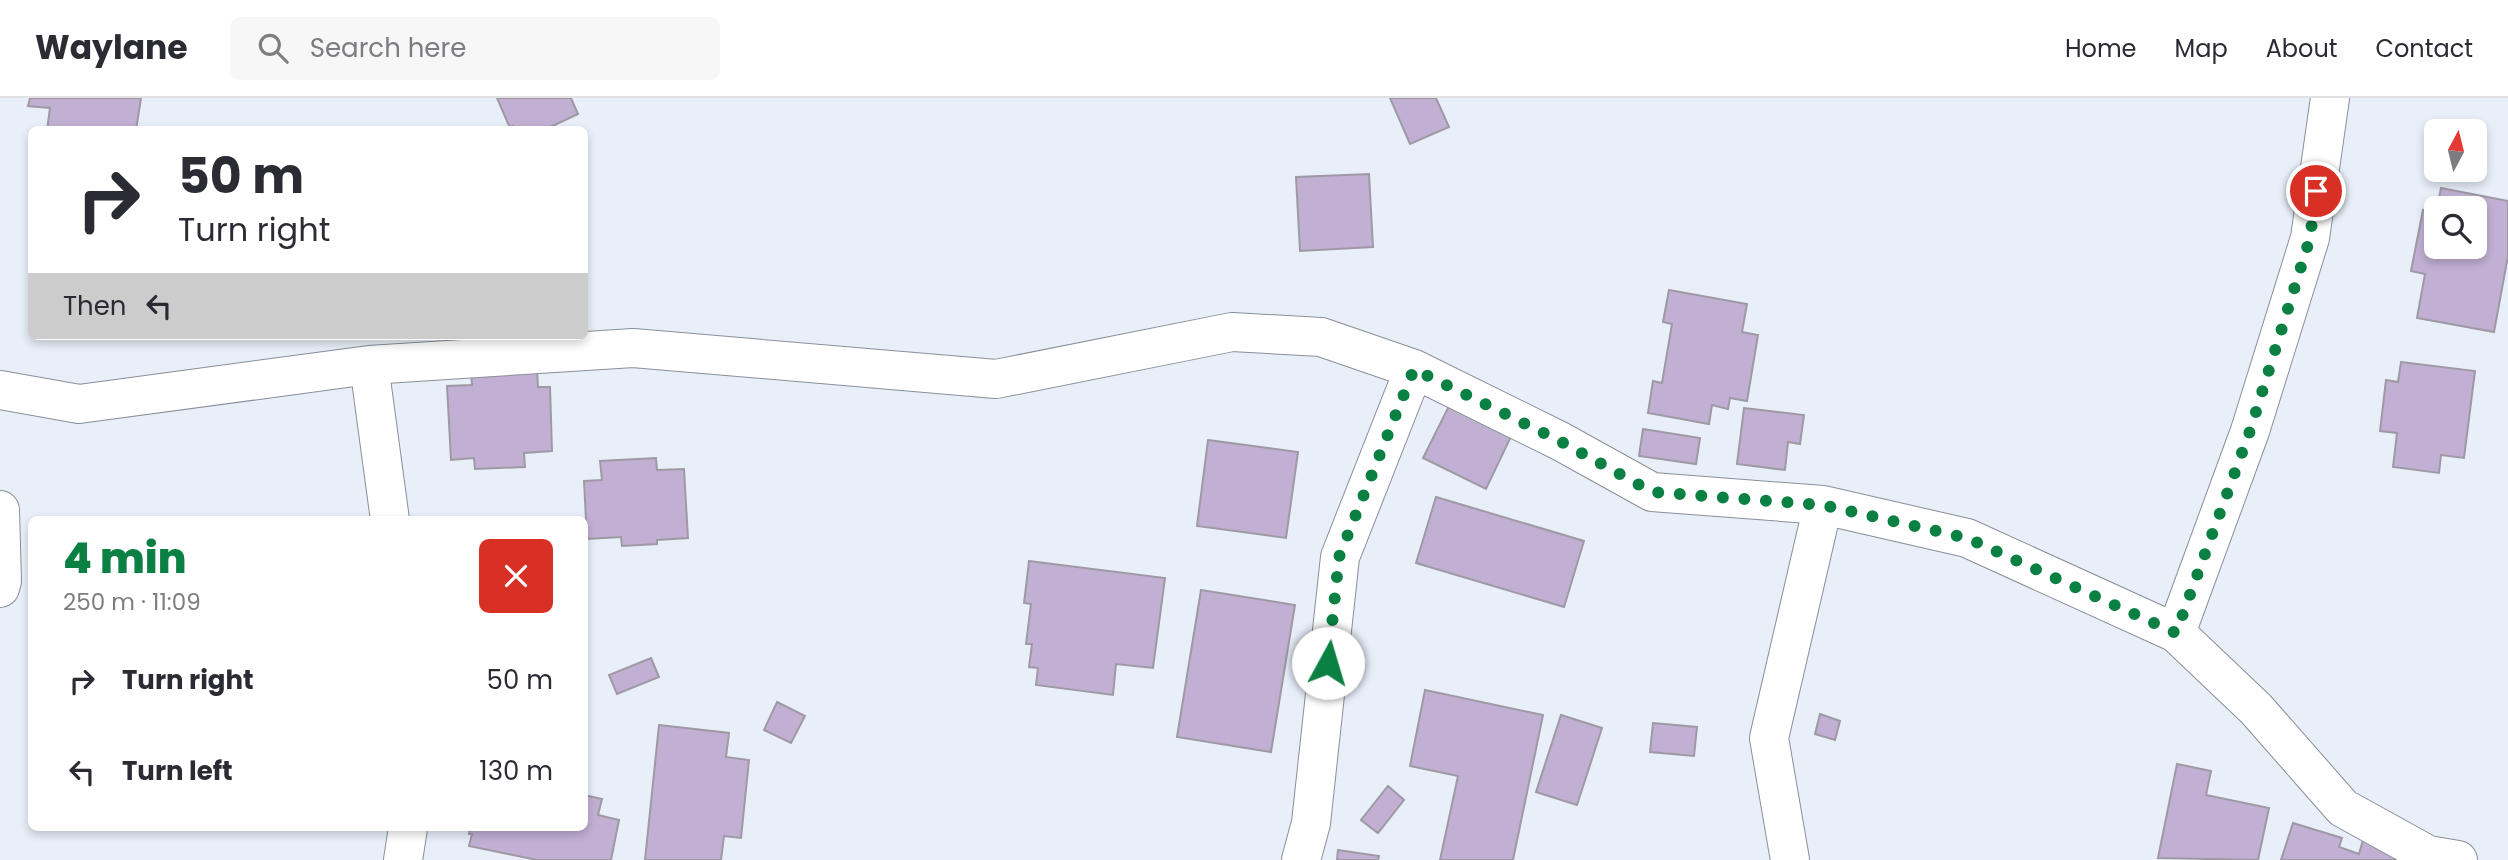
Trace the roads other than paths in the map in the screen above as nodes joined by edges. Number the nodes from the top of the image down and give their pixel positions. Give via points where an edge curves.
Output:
1 (2330, 98) edge
2 (369, 365) junction
3 (1414, 369) junction
4 (0, 390) edge
5 (1823, 505) junction
6 (0, 510) edge
7 (389, 516) edge
8 (0, 588) edge
9 (2176, 633) junction
10 (408, 831) edge
11 (403, 860) edge
12 (1301, 860) edge
13 (1790, 860) edge
14 (2458, 860) edge

1 - 9 street via 2310,238 2250,431
2 - 3 street via 633,348 996,379 1232,332 1321,337
2 - 4 street via 79,404
2 - 7 street
3 - 5 street via 1652,492
3 - 12 street via 1339,557 1311,823
5 - 9 street via 1967,538
5 - 13 street via 1769,738
6 - 8 street
9 - 14 street via 2256,709 2343,808 2428,855
10 - 11 street

